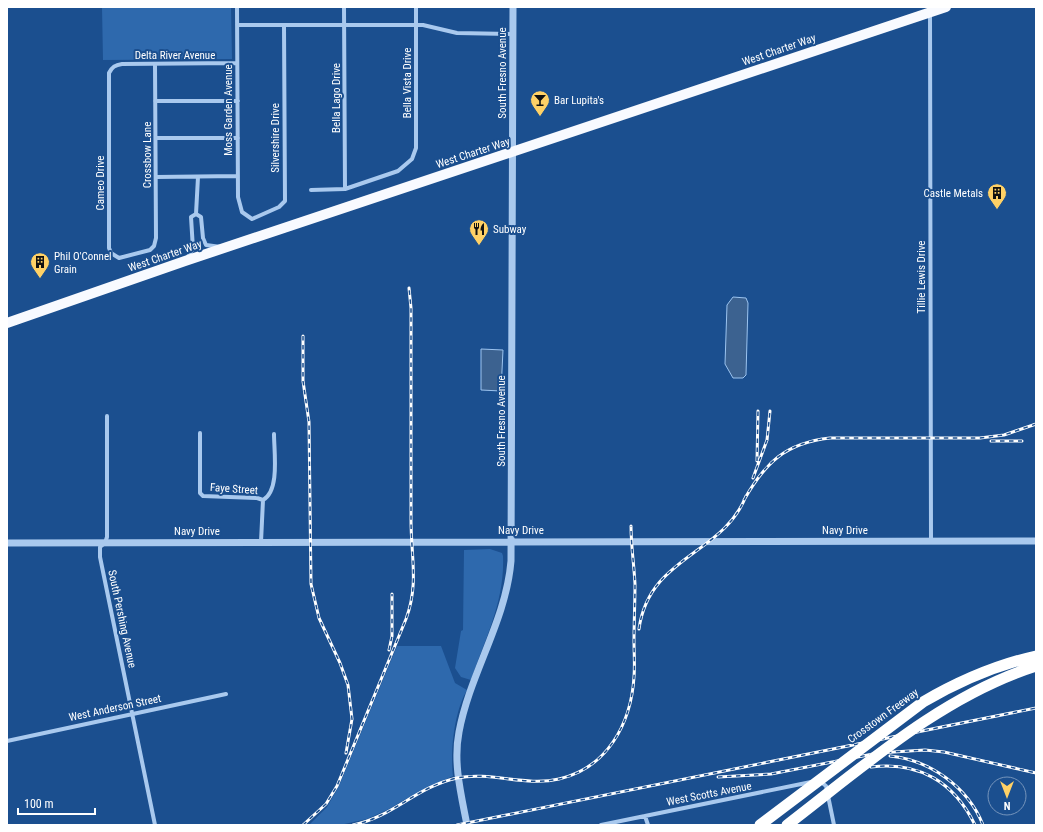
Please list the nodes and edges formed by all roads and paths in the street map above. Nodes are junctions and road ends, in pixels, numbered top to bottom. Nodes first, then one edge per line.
1 (237, 7) edge
2 (344, 7) edge
3 (416, 7) edge
4 (513, 7) edge
5 (946, 7) edge
6 (930, 12) junction
7 (237, 25) junction
8 (416, 25) junction
9 (284, 26) junction
10 (344, 26) junction
11 (512, 34) junction
12 (237, 63) junction
13 (155, 64) junction
14 (113, 66) joint
15 (238, 101) junction
16 (155, 102) junction
17 (156, 138) junction
18 (238, 138) junction
19 (513, 153) junction
20 (238, 176) junction
21 (156, 177) junction
22 (198, 177) junction
23 (345, 189) junction
24 (311, 190) dead end
25 (242, 212) joint
26 (196, 214) junction
27 (154, 246) joint
28 (224, 248) junction
29 (185, 261) junction
30 (7, 323) edge
31 (107, 416) dead end
32 (200, 433) dead end
33 (274, 434) dead end
34 (263, 500) junction
35 (931, 541) junction
36 (1036, 541) edge
37 (261, 542) junction
38 (512, 542) junction
39 (7, 543) edge
40 (105, 543) junction
41 (1036, 656) edge
42 (1036, 666) edge
43 (226, 694) dead end
44 (133, 713) junction
45 (7, 741) edge
46 (645, 816) junction
47 (155, 825) edge
48 (467, 825) edge
49 (601, 825) edge
50 (648, 825) edge
51 (760, 825) edge
52 (787, 825) edge
53 (834, 825) edge

1 - 7 street, Moss Garden Avenue
2 - 10 street, Bella Lago Drive
3 - 8 street, Bella Vista Drive
4 - 11 street, South Fresno Avenue
5 - 6 highway, West Charter Way
6 - 19 highway, West Charter Way
6 - 35 street, Tillie Lewis Drive
7 - 9 street
7 - 12 street, Moss Garden Avenue
8 - 10 street
8 - 11 street
8 - 23 street, Bella Vista Drive
9 - 10 street
9 - 25 street, Silvershire Drive
10 - 23 street, Bella Lago Drive
11 - 19 street, South Fresno Avenue
12 - 13 street, Delta River Avenue
12 - 15 street, Moss Garden Avenue
13 - 14 street, Delta River Avenue
13 - 16 street, Crossbow Lane
14 - 27 street, Cameo Drive
15 - 16 street
15 - 18 street, Moss Garden Avenue
16 - 17 street, Crossbow Lane
17 - 18 street
17 - 21 street, Crossbow Lane
18 - 20 street, Moss Garden Avenue
19 - 28 highway, West Charter Way
19 - 38 street, South Fresno Avenue
20 - 22 street
20 - 25 street, Moss Garden Avenue
21 - 22 street
21 - 27 street, Crossbow Lane
22 - 26 street
23 - 24 street
26 - 28 street
26 - 29 street
28 - 29 highway, West Charter Way
29 - 30 highway, West Charter Way
31 - 40 street, South Pershing Avenue
32 - 34 street, Faye Street
33 - 34 street
34 - 37 street
35 - 36 street, Navy Drive
35 - 38 street, Navy Drive
37 - 38 street, Navy Drive
37 - 40 street, Navy Drive
38 - 48 street, South Fresno Avenue
39 - 40 street, Navy Drive
40 - 44 street, South Pershing Avenue
41 - 51 highway, Crosstown Freeway, bridge
42 - 52 highway, bridge
43 - 44 street, West Anderson Street
44 - 45 street, West Anderson Street
44 - 47 street, South Pershing Avenue
46 - 49 street, West Scotts Avenue
46 - 50 street
46 - 53 street, West Scotts Avenue

